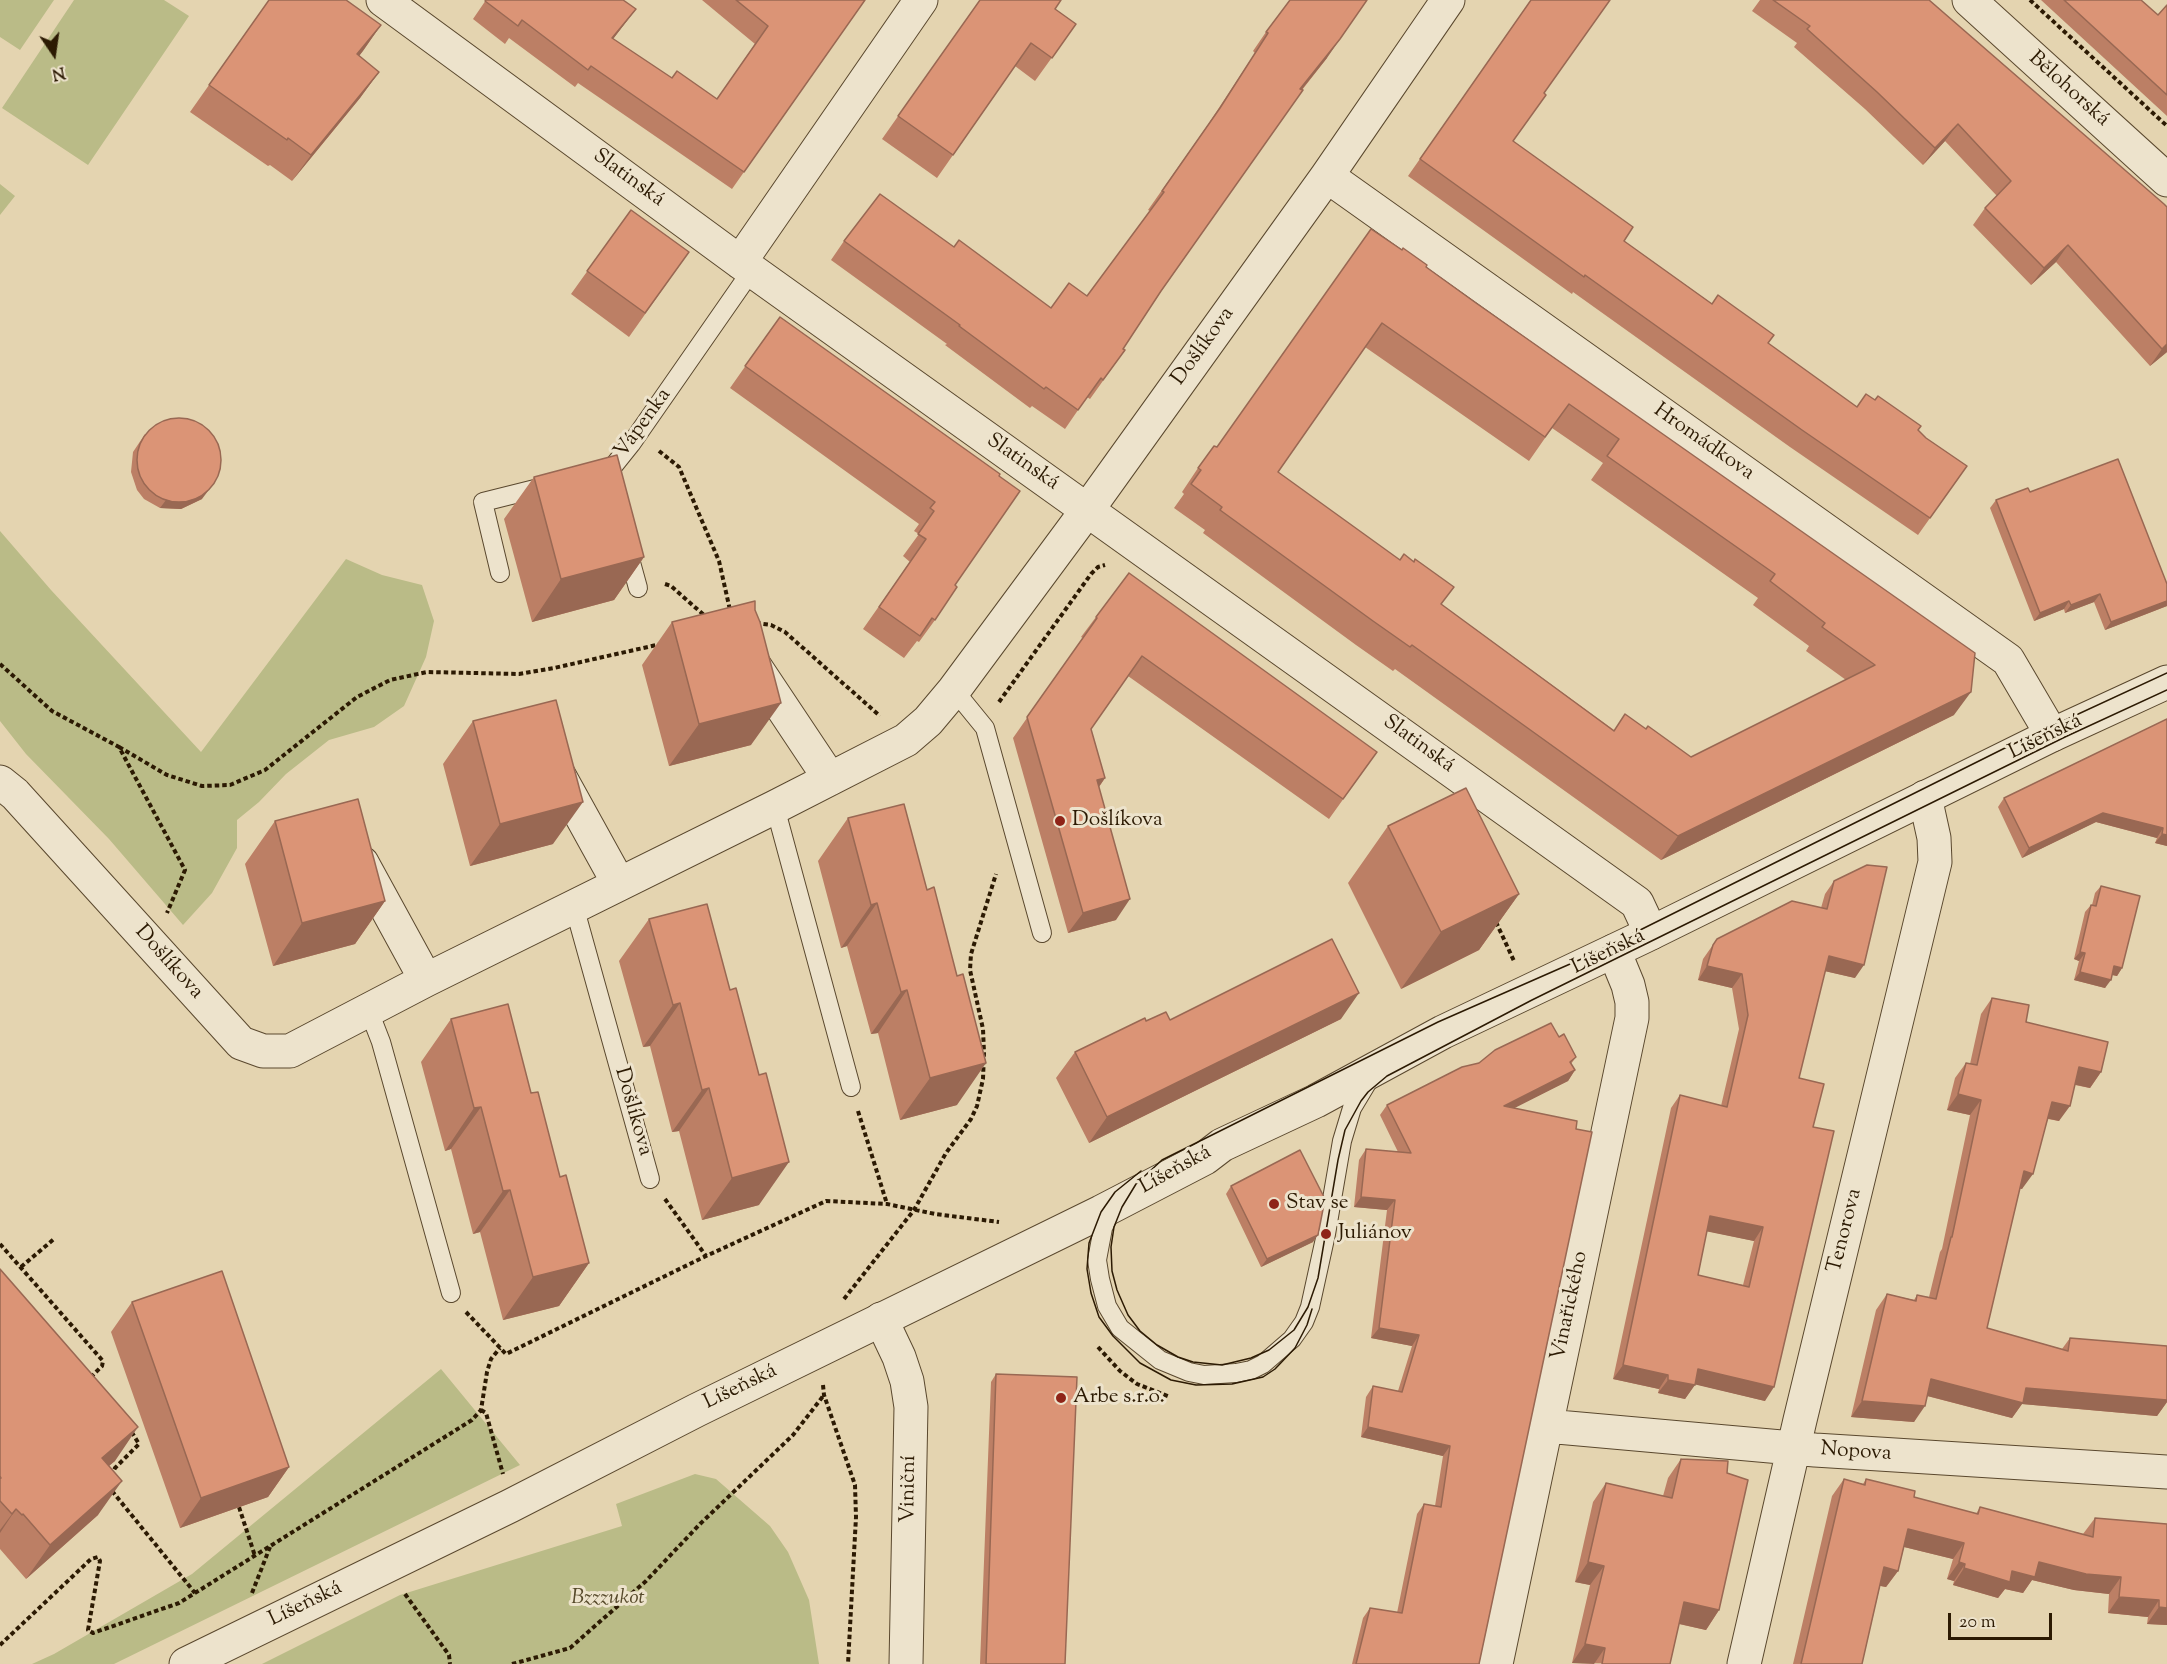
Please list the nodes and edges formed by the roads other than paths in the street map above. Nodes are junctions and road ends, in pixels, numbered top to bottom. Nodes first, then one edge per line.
1 (383, 0) edge
2 (921, 0) edge
3 (1448, 0) edge
4 (1969, 0) edge
5 (424, 11) edge
6 (1327, 176) junction
7 (2167, 180) edge
8 (746, 266) junction
9 (607, 471) junction
10 (584, 476) edge
11 (562, 482) edge
12 (612, 491) edge
13 (1088, 510) junction
14 (624, 534) edge
15 (500, 573) dead end
16 (637, 582) edge
17 (740, 639) edge
18 (2167, 682) edge
19 (954, 690) junction
20 (2052, 735) junction
21 (552, 761) edge
22 (830, 778) junction
23 (0, 782) edge
24 (1925, 797) junction
25 (775, 807) junction
26 (358, 854) edge
27 (620, 884) junction
28 (574, 906) junction
29 (1042, 933) dead end
30 (1651, 933) junction
31 (1614, 951) junction
32 (426, 980) junction
33 (369, 1011) junction
34 (1377, 1068) junction
35 (851, 1087) road end
36 (650, 1179) road end
37 (1114, 1205) junction
38 (451, 1293) road end
39 (881, 1319) junction
40 (1546, 1426) junction
41 (1794, 1448) junction
42 (2167, 1472) edge
43 (186, 1664) edge
44 (906, 1664) edge
45 (1496, 1664) edge
46 (1744, 1664) edge

1 - 5 street, Slatinská
2 - 8 street, Vápenka
3 - 6 street, Došlíkova
4 - 7 street, Bělohorská
5 - 8 street, Slatinská
6 - 13 street, Došlíkova
6 - 20 street, Hromádkova
8 - 9 lane, Vápenka
8 - 13 street, Slatinská
9 - 10 lane, Vápenka
9 - 12 lane
11 - 15 lane
13 - 19 street, Došlíkova
13 - 30 street, Slatinská
14 - 16 lane
17 - 22 street
18 - 20 street, Líšeňská
19 - 22 street, Došlíkova
19 - 29 lane
20 - 24 street, Líšeňská
21 - 27 street
22 - 25 street, Došlíkova
23 - 33 street, Došlíkova
24 - 30 street, Líšeňská
24 - 41 street, Tenorova
25 - 27 street, Došlíkova
25 - 35 lane
26 - 32 street
27 - 28 street, Došlíkova
28 - 32 street, Došlíkova
28 - 36 lane, Došlíkova
30 - 31 street, Líšeňská
31 - 34 street, Líšeňská
31 - 40 street, Vinařického
32 - 33 street, Došlíkova
33 - 38 lane
34 - 37 street, Líšeňská
34 - 37 lane
37 - 39 street, Líšeňská
39 - 43 street, Líšeňská
39 - 44 street, Viniční
40 - 41 street, Nopova
40 - 45 street, Vinařického
41 - 42 street, Nopova
41 - 46 street, Tenorova

